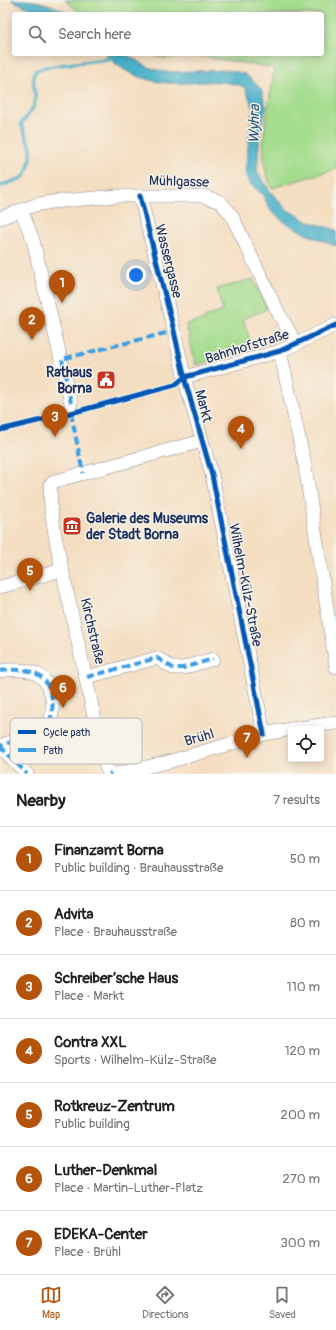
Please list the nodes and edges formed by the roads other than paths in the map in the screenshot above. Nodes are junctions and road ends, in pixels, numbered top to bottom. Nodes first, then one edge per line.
1 (140, 196) junction
2 (21, 210) junction
3 (0, 218) edge
4 (336, 326) edge
5 (174, 331) joint
6 (296, 344) junction
7 (280, 351) junction
8 (185, 377) junction
9 (71, 403) dead end
10 (202, 441) junction
11 (50, 493) joint
12 (62, 570) junction
13 (0, 587) edge
14 (213, 659) dead end
15 (336, 667) edge
16 (0, 671) edge
17 (87, 677) junction
18 (52, 718) edge
19 (94, 718) edge
20 (336, 723) edge
21 (314, 726) edge
22 (288, 730) edge
23 (264, 734) junction
24 (10, 742) edge
25 (0, 746) edge
26 (10, 756) edge
27 (17, 764) edge
28 (105, 764) edge
29 (27, 774) edge
30 (112, 774) edge

1 - 2 street, Mühlgasse
1 - 5 street, Wassergasse
1 - 6 street, Mühlgasse
2 - 3 street, Mühlgasse
2 - 9 street
4 - 6 street, Bahnhofstraße
5 - 8 street, Markt
6 - 7 street, Bahnhofstraße
7 - 8 street, Bahnhofstraße
7 - 15 street
8 - 10 street, Markt
10 - 11 street, Markt
10 - 23 street, Wilhelm-Külz-Straße
11 - 12 street, Kirchstraße
12 - 13 street
12 - 17 street, Kirchstraße
14 - 17 street
16 - 18 street
17 - 19 street, Kirchstraße
20 - 21 street, Brühl
22 - 23 street, Brühl
23 - 30 street, Brühl
24 - 25 street
25 - 26 street
27 - 29 street
28 - 30 street, Kirchstraße

